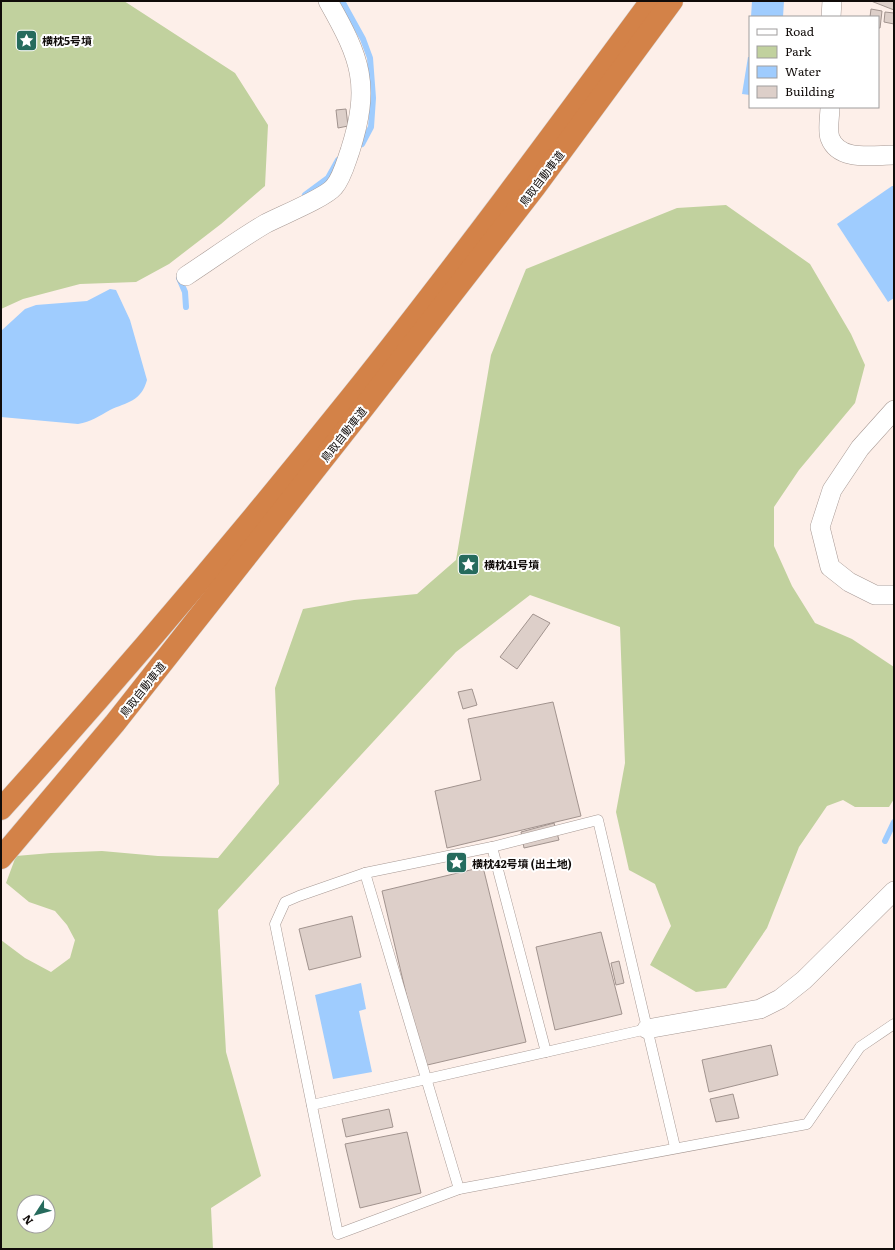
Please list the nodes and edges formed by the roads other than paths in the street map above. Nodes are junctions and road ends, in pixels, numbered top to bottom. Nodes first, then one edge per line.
1 (328, 1) edge
2 (651, 1) edge
3 (672, 1) edge
4 (832, 1) edge
5 (831, 16) edge
6 (830, 108) edge
7 (894, 155) edge
8 (528, 182) junction
9 (186, 276) dead end
10 (894, 410) edge
11 (894, 595) edge
12 (1, 809) edge
13 (492, 847) junction
14 (1, 858) edge
15 (365, 873) junction
16 (894, 891) edge
17 (894, 1024) edge
18 (648, 1029) junction
19 (546, 1052) junction
20 (426, 1079) junction
21 (312, 1105) junction
22 (675, 1147) junction
23 (458, 1189) junction

1 - 9 street
2 - 8 highway, 鳥取自動車道
3 - 8 highway, 鳥取自動車道
4 - 5 street
6 - 7 street
8 - 12 highway, 鳥取自動車道
8 - 14 highway, 鳥取自動車道
10 - 11 street
13 - 15 lane
13 - 18 lane
13 - 19 lane
15 - 20 lane
15 - 21 lane
16 - 18 street
17 - 22 lane
18 - 19 lane
18 - 22 lane
19 - 20 lane
20 - 21 lane
20 - 23 lane
21 - 23 lane
22 - 23 lane

